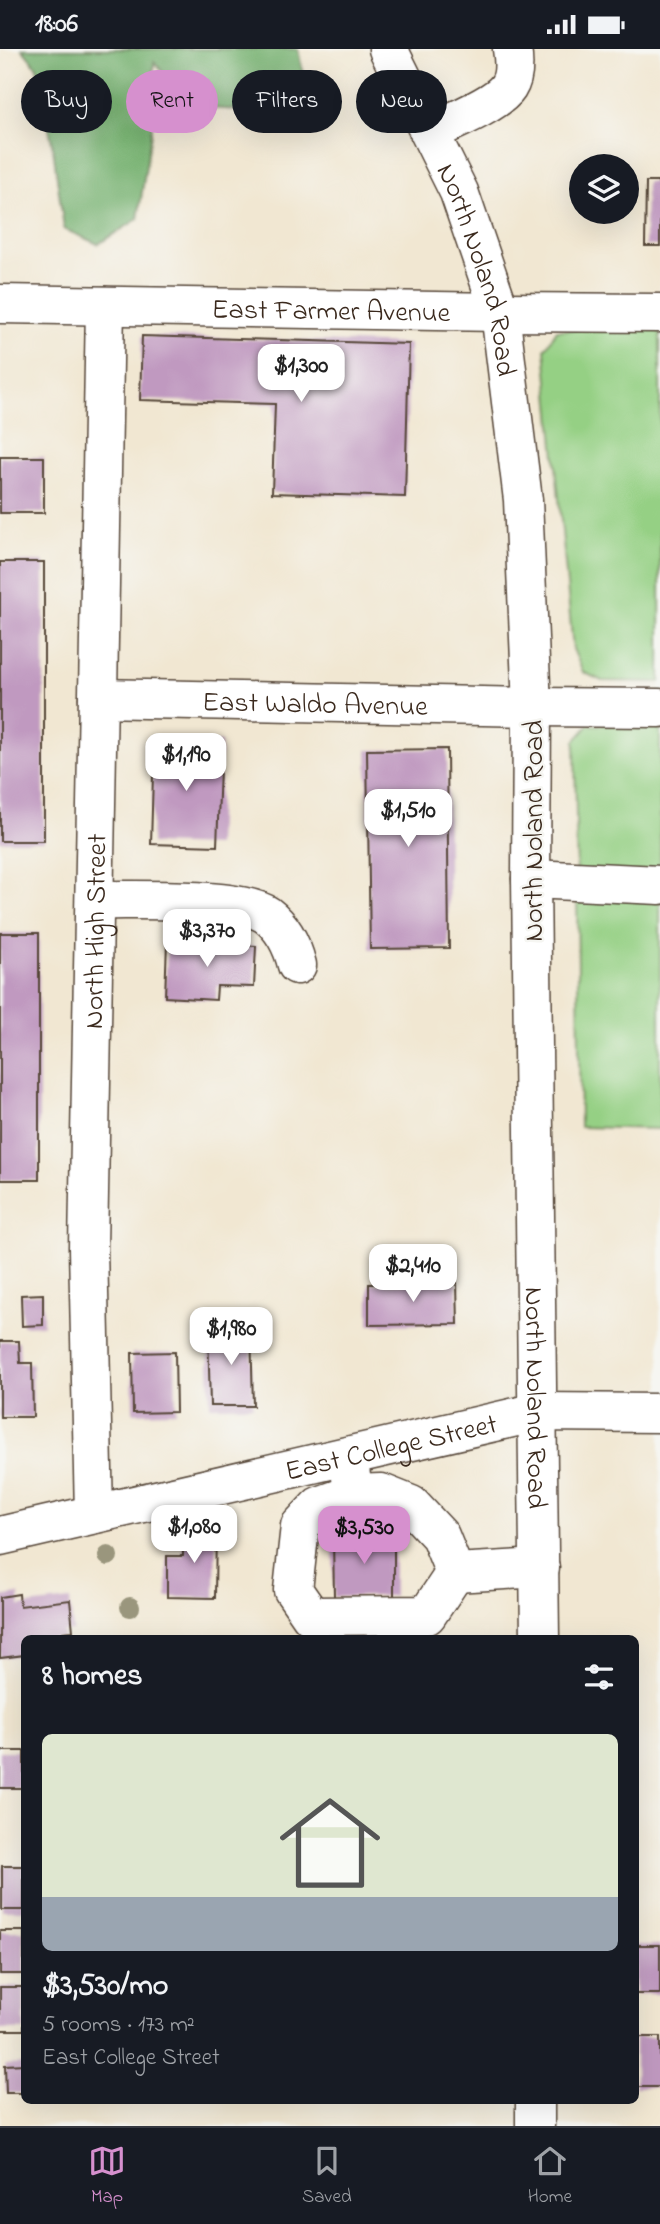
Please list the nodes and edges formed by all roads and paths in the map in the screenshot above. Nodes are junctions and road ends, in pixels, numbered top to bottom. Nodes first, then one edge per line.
1 (388, 49) edge
2 (512, 49) edge
3 (399, 70) edge
4 (447, 124) edge
5 (430, 133) edge
6 (0, 304) edge
7 (105, 306) junction
8 (500, 313) junction
9 (660, 313) edge
10 (98, 698) junction
11 (532, 707) junction
12 (660, 708) edge
13 (531, 879) junction
14 (660, 885) edge
15 (95, 900) junction
16 (298, 965) dead end
17 (538, 1412) junction
18 (660, 1413) edge
19 (348, 1455) junction
20 (336, 1500) junction
21 (94, 1514) junction
22 (0, 1536) edge
23 (540, 1568) junction
24 (455, 1573) junction
25 (540, 1635) edge
26 (535, 2104) edge
27 (535, 2126) edge

1 - 3 street, North Noland Road
2 - 4 street
5 - 8 street, North Noland Road
6 - 7 street, East Farmer Avenue
7 - 8 street, East Farmer Avenue
7 - 10 street, North High Street
8 - 9 street, East Farmer Avenue
8 - 11 street, North Noland Road
10 - 11 street, East Waldo Avenue
10 - 15 street, North High Street
11 - 12 street, East Waldo Avenue
11 - 13 street, North Noland Road
13 - 14 street
13 - 17 street, North Noland Road
15 - 16 street
15 - 21 street, North High Street
17 - 18 street, East College Street
17 - 19 street, East College Street
17 - 23 street, North Noland Road
19 - 20 street
19 - 21 street, East College Street
20 - 24 street
20 - 24 street
21 - 22 street, East College Street
23 - 24 street
23 - 25 street, North Noland Road
26 - 27 street

